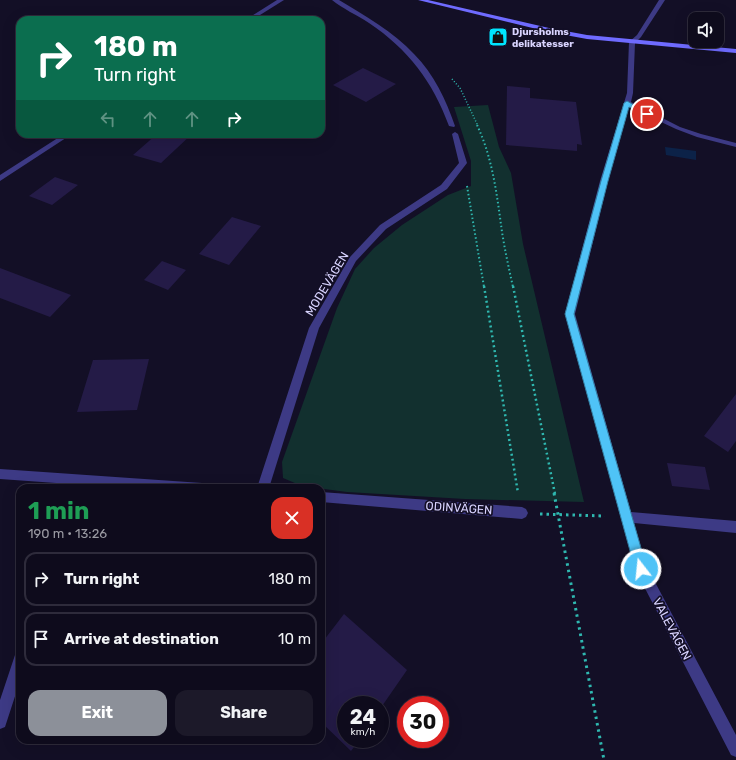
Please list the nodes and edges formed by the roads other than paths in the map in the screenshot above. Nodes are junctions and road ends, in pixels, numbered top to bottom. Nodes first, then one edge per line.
1 (280, 0) edge
2 (335, 0) edge
3 (421, 0) edge
4 (662, 0) edge
5 (254, 16) edge
6 (632, 42) junction
7 (736, 51) edge
8 (627, 103) junction
9 (63, 138) edge
10 (736, 145) edge
11 (0, 179) edge
12 (0, 474) edge
13 (77, 483) edge
14 (102, 484) edge
15 (264, 484) edge
16 (325, 497) edge
17 (522, 513) road end
18 (626, 517) junction
19 (736, 527) edge
20 (16, 672) edge
21 (0, 722) edge
22 (736, 750) edge

1 - 5 street
2 - 15 street, MODEVÄGEN
3 - 6 street
4 - 6 street
6 - 7 street
6 - 8 street, VALEVÄGEN
8 - 10 street
8 - 18 street, VALEVÄGEN
9 - 11 street
12 - 13 street
13 - 14 street
16 - 17 street, ODINVÄGEN
18 - 19 street
18 - 22 street, VALEVÄGEN
20 - 21 street

